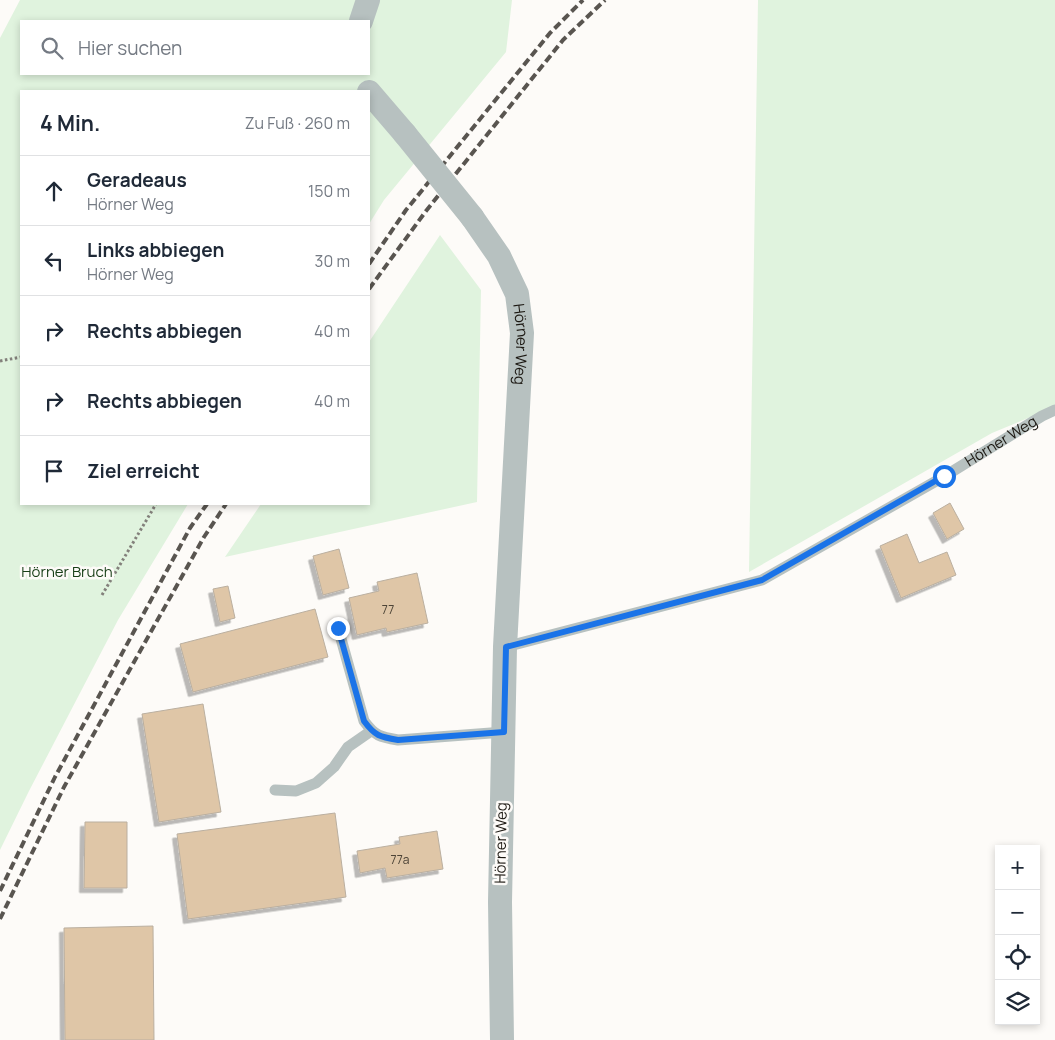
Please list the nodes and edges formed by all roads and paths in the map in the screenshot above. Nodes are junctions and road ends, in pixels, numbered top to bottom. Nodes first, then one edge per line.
1 (368, 0) edge
2 (361, 20) edge
3 (364, 75) edge
4 (369, 90) edge
5 (370, 92) edge
6 (20, 357) edge
7 (0, 361) edge
8 (1055, 410) edge
9 (155, 505) edge
10 (102, 595) dead end
11 (338, 628) dead end
12 (506, 647) junction
13 (371, 731) junction
14 (504, 732) junction
15 (275, 790) dead end
16 (502, 1040) edge

1 - 2 street
3 - 4 street, Hörner Weg
5 - 12 street, Hörner Weg, bridge
6 - 7 path
8 - 12 lane, Hörner Weg
9 - 10 path
11 - 13 lane
12 - 14 street, Hörner Weg
13 - 14 lane
13 - 15 lane
14 - 16 street, Hörner Weg

